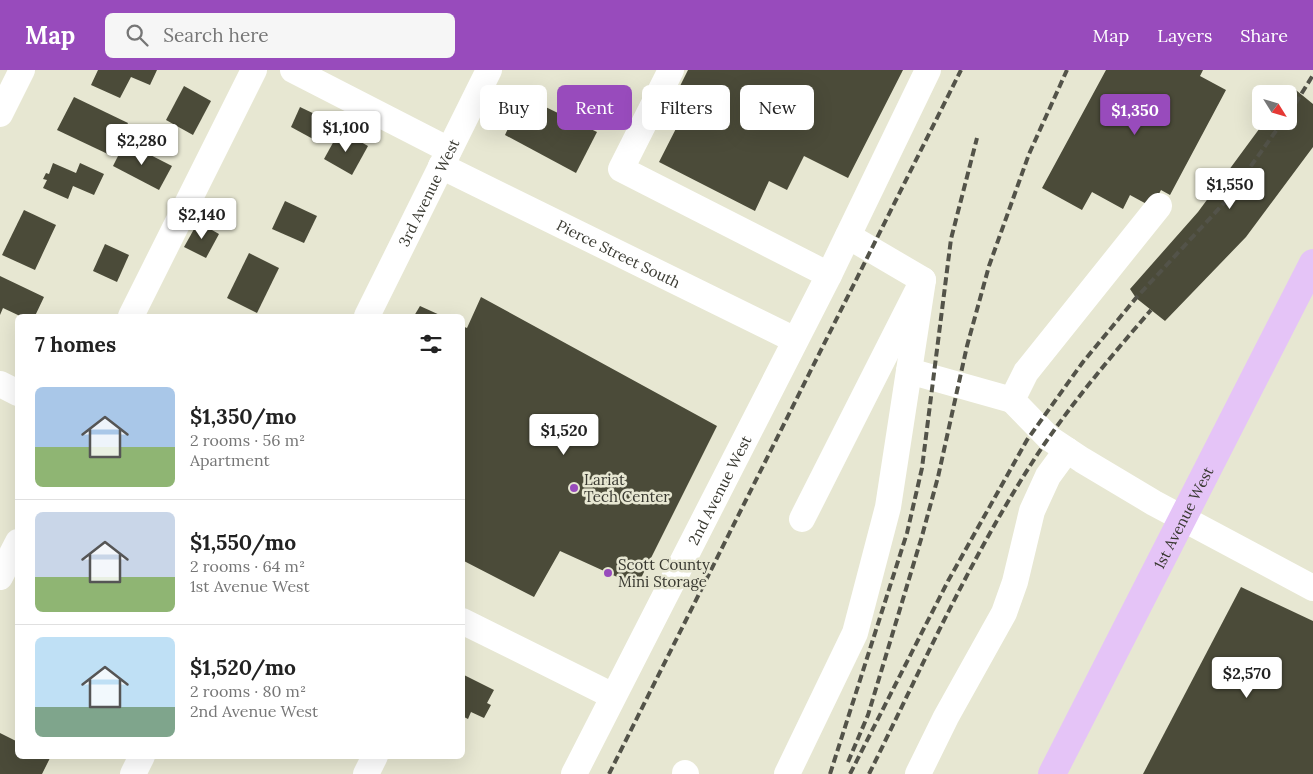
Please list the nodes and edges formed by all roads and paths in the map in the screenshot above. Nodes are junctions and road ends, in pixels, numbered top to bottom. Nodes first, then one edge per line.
1 (22, 70) edge
2 (254, 70) edge
3 (293, 70) edge
4 (489, 70) edge
5 (671, 70) edge
6 (928, 70) edge
7 (0, 114) edge
8 (445, 158) junction
9 (1159, 206) dead end
10 (848, 236) junction
11 (1313, 263) edge
12 (829, 275) junction
13 (923, 280) junction
14 (132, 314) edge
15 (368, 314) edge
16 (795, 340) junction
17 (909, 371) junction
18 (0, 384) edge
19 (15, 392) edge
20 (1012, 400) junction
21 (1067, 450) junction
22 (1182, 518) junction
23 (802, 519) dead end
24 (15, 548) edge
25 (0, 577) edge
26 (1313, 588) edge
27 (465, 622) edge
28 (613, 696) junction
29 (140, 759) edge
30 (374, 759) edge
31 (132, 774) edge
32 (366, 774) edge
33 (574, 774) edge
34 (787, 774) edge
35 (918, 774) edge
36 (1052, 774) edge

1 - 7 street
2 - 14 street
3 - 8 street, Pierce Street South
4 - 8 street, 3rd Avenue West
5 - 12 street
6 - 10 street, 2nd Avenue West
8 - 15 street, 3rd Avenue West
8 - 16 street, Pierce Street South
9 - 20 street
10 - 12 street, 2nd Avenue West
10 - 13 street
11 - 22 main road, 1st Avenue West
12 - 16 street, 2nd Avenue West
13 - 17 street
13 - 23 street
16 - 28 street, 2nd Avenue West
17 - 20 street
17 - 34 street
18 - 19 street
20 - 21 street
21 - 22 street
21 - 35 street
22 - 26 street
22 - 36 main road, 1st Avenue West
24 - 25 street
27 - 28 street
28 - 33 street, 2nd Avenue West
29 - 31 street
30 - 32 street

